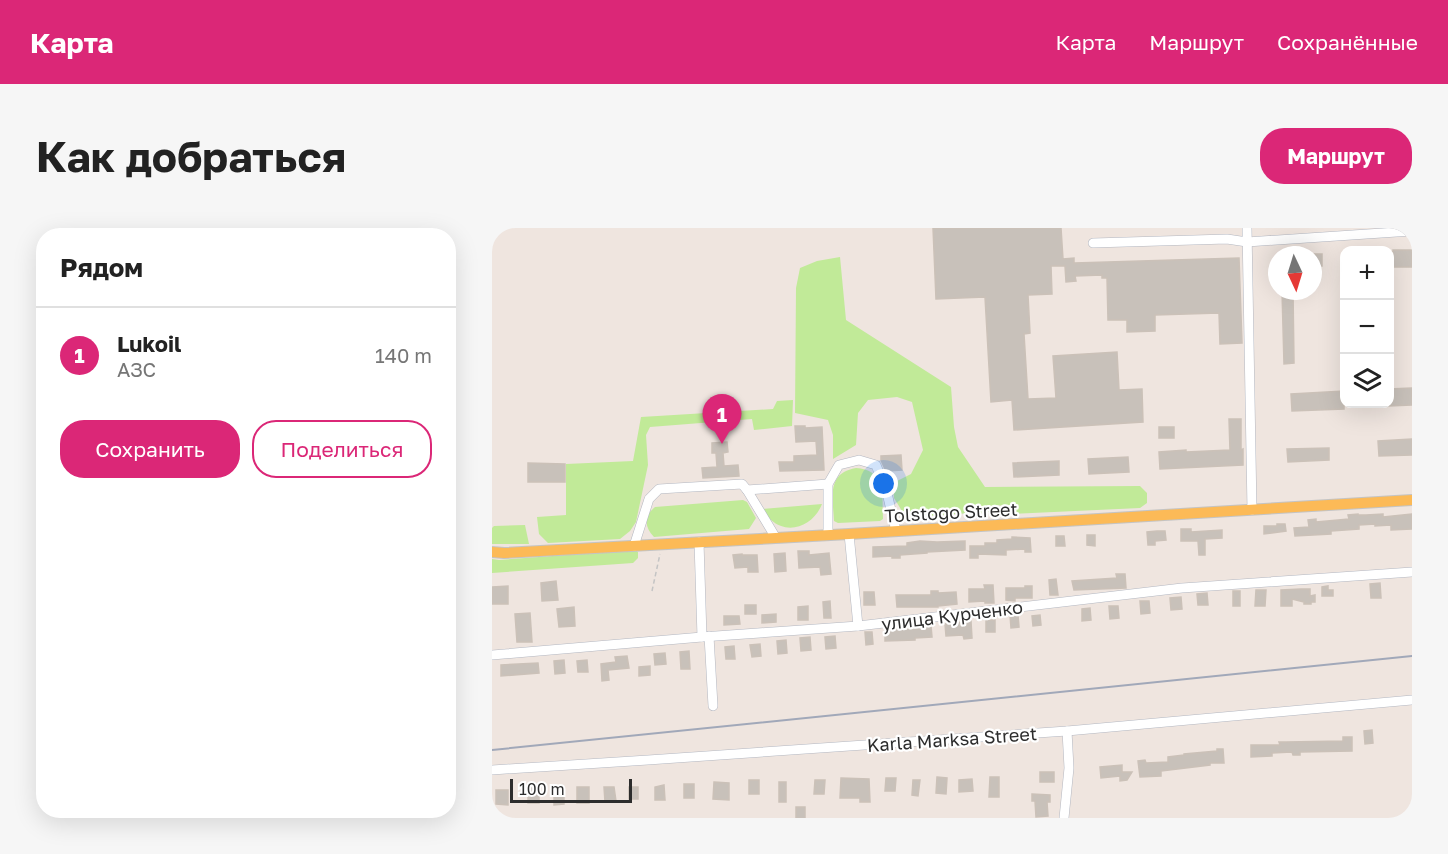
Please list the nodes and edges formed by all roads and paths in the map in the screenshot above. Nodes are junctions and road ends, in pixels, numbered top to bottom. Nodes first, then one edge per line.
1 (1247, 228) edge
2 (1412, 231) edge
3 (1247, 242) junction
4 (1093, 243) dead end
5 (828, 484) junction
6 (747, 490) junction
7 (1412, 500) edge
8 (1252, 510) junction
9 (896, 531) junction
10 (849, 534) junction
11 (828, 535) junction
12 (776, 538) junction
13 (699, 542) junction
14 (662, 544) junction
15 (634, 546) junction
16 (492, 552) edge
17 (1412, 572) edge
18 (652, 591) dead end
19 (858, 626) junction
20 (705, 637) junction
21 (492, 655) edge
22 (1412, 700) edge
23 (712, 706) dead end
24 (1067, 731) junction
25 (492, 770) edge
26 (1064, 818) edge

1 - 3 street
2 - 3 street
3 - 4 street
3 - 8 street
5 - 6 street
5 - 9 street
5 - 11 street
6 - 12 street
6 - 15 street
7 - 8 main road, Tolstogo Street
8 - 9 main road, Tolstogo Street
9 - 10 main road, Tolstogo Street
10 - 11 main road, Tolstogo Street
10 - 19 street
11 - 12 main road, Tolstogo Street
12 - 13 main road, Tolstogo Street
13 - 14 main road, Tolstogo Street
13 - 20 street
14 - 15 main road, Tolstogo Street
14 - 18 path
15 - 16 main road, Tolstogo Street
17 - 19 street, улица Курченко
19 - 20 street, улица Курченко
20 - 21 street, улица Курченко
20 - 23 street
22 - 24 street, Karla Marksa Street
24 - 25 street, Karla Marksa Street
24 - 26 street

